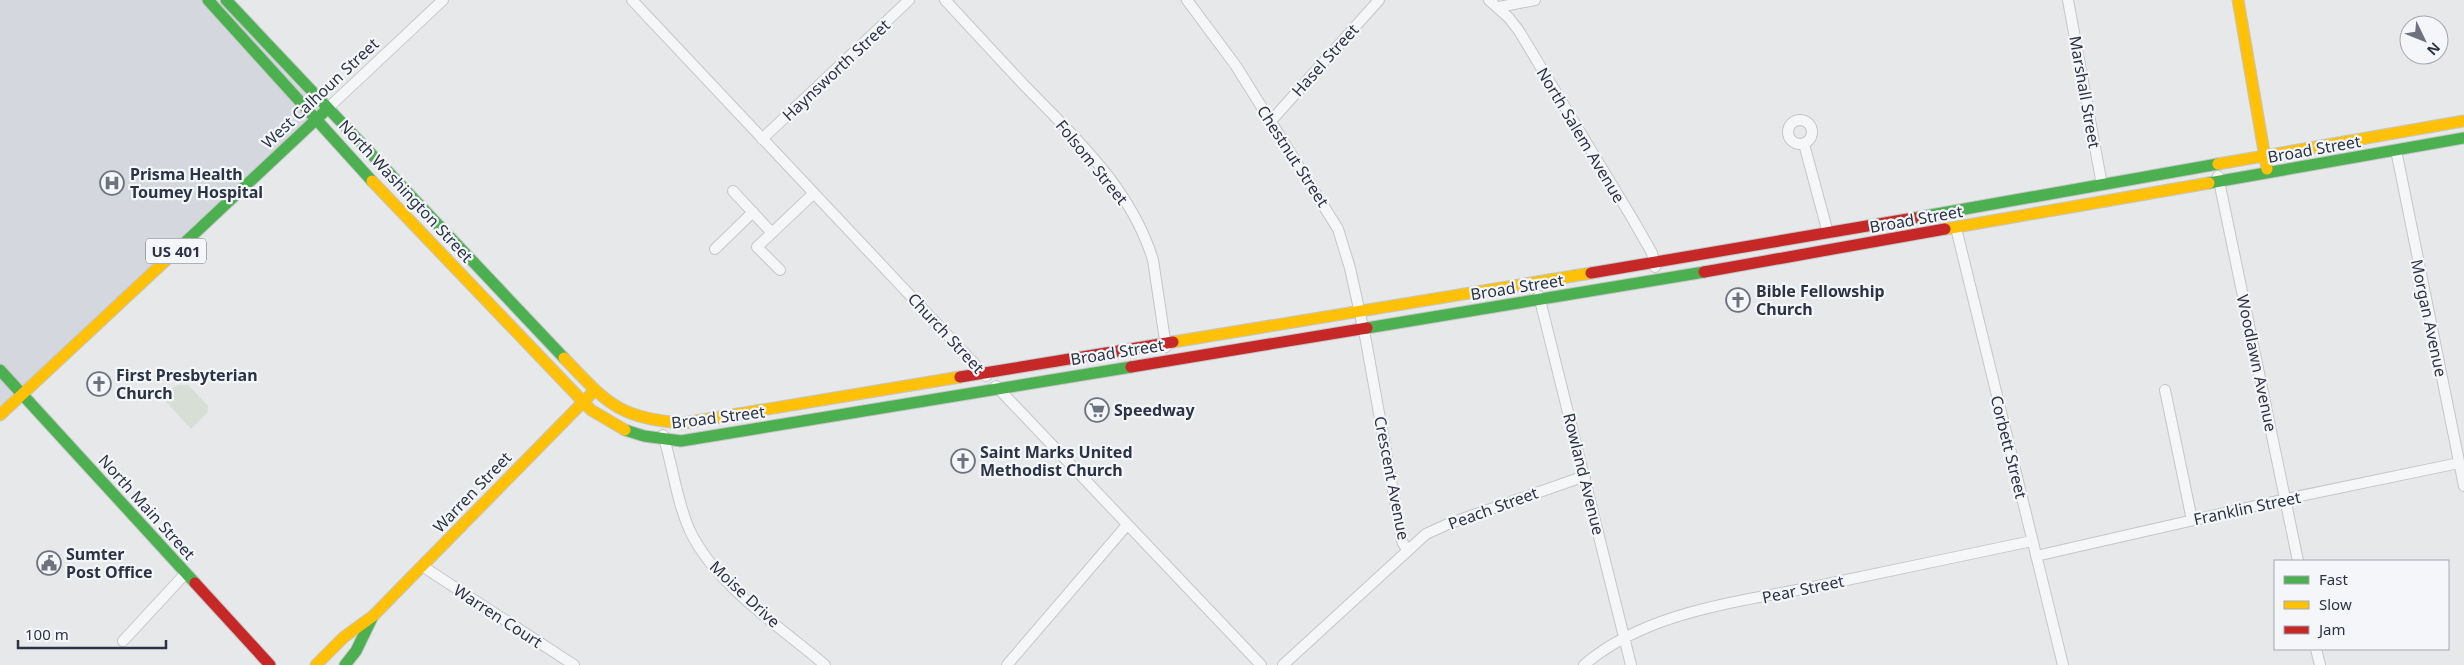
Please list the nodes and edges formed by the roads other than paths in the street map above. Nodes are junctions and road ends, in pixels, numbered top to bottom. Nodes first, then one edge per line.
1 (208, 0) edge
2 (226, 0) edge
3 (443, 0) edge
4 (632, 0) edge
5 (909, 0) edge
6 (945, 0) edge
7 (1187, 0) edge
8 (1379, 0) edge
9 (1488, 0) edge
10 (1536, 0) edge
11 (2068, 0) edge
12 (2238, 0) edge
13 (1499, 7) junction
14 (328, 108) junction
15 (316, 119) junction
16 (1271, 121) junction
17 (2464, 121) edge
18 (2464, 138) edge
19 (762, 139) junction
20 (1804, 144) dead end
21 (2396, 150) junction
22 (2265, 156) junction
23 (2216, 165) junction
24 (2268, 174) junction
25 (2220, 182) junction
26 (2102, 185) junction
27 (733, 191) dead end
28 (814, 193) junction
29 (753, 212) junction
30 (1956, 228) junction
31 (772, 233) junction
32 (1828, 233) junction
33 (715, 249) dead end
34 (1654, 263) junction
35 (780, 270) dead end
36 (1658, 279) junction
37 (1536, 282) junction
38 (1540, 299) junction
39 (1359, 312) junction
40 (1363, 329) junction
41 (1165, 344) junction
42 (1168, 360) junction
43 (0, 370) edge
44 (984, 373) junction
45 (998, 388) junction
46 (594, 390) junction
47 (2166, 390) dead end
48 (23, 394) junction
49 (582, 402) junction
50 (0, 415) edge
51 (659, 422) junction
52 (664, 440) junction
53 (2459, 463) junction
54 (1585, 476) junction
55 (2464, 486) edge
56 (2286, 499) junction
57 (2192, 520) junction
58 (1127, 525) junction
59 (2032, 541) junction
60 (1406, 550) junction
61 (2036, 556) junction
62 (2298, 560) edge
63 (422, 566) junction
64 (185, 574) junction
65 (373, 616) junction
66 (1625, 636) junction
67 (123, 641) dead end
68 (2316, 650) edge
69 (270, 665) edge
70 (316, 665) edge
71 (345, 665) edge
72 (574, 665) edge
73 (825, 665) edge
74 (1007, 665) edge
75 (1261, 665) edge
76 (1283, 665) edge
77 (1584, 665) edge
78 (1631, 665) edge
79 (2064, 665) edge
80 (2320, 665) edge

1 - 15 main road, North Washington Street
2 - 14 main road, North Washington Street
3 - 14 street, West Calhoun Street
4 - 19 street, Church Street
5 - 19 street, Haynsworth Street
6 - 41 street, Folsom Street
7 - 16 street, Chestnut Street
8 - 16 street, Hasel Street
9 - 13 street, North Salem Avenue
10 - 13 street
11 - 26 street, Marshall Street
12 - 22 main road
13 - 34 street, North Salem Avenue
14 - 15 main road, West Calhoun Street / US 401
14 - 46 main road, North Washington Street
15 - 48 main road, West Calhoun Street / US 401
15 - 49 main road, North Washington Street
16 - 39 street, Chestnut Street
17 - 22 main road, Broad Street
18 - 21 main road, Broad Street
19 - 28 street, Church Street
20 - 32 street
21 - 24 main road, Broad Street
21 - 53 street, Morgan Avenue
22 - 23 main road, Broad Street
22 - 24 main road
23 - 25 street, Woodlawn Avenue
23 - 26 main road, Broad Street
24 - 25 main road, Broad Street
25 - 30 main road, Broad Street
25 - 56 street, Woodlawn Avenue
26 - 32 main road, Broad Street
27 - 29 street
28 - 31 street
28 - 44 street, Church Street
29 - 31 street
29 - 33 street
30 - 36 main road, Broad Street
30 - 59 street, Corbett Street
31 - 35 street
32 - 34 main road, Broad Street
34 - 36 street, North Salem Avenue
34 - 37 main road, Broad Street
36 - 38 main road, Broad Street
37 - 38 street, Rowland Avenue
37 - 39 main road, Broad Street
38 - 40 main road, Broad Street
38 - 54 street, Rowland Avenue
39 - 40 street, Chestnut Street
39 - 41 main road, Broad Street
40 - 42 main road, Broad Street
40 - 60 street, Crescent Avenue
41 - 42 street, Folsom Street
41 - 44 main road, Broad Street
42 - 45 main road, Broad Street
43 - 48 main road, North Main Street
44 - 45 street, Church Street
44 - 51 main road, Broad Street
45 - 52 main road, Broad Street
45 - 58 street, Church Street
46 - 49 main road, Warren Street
46 - 51 main road, Broad Street
47 - 57 street
48 - 50 main road, US 401
48 - 64 main road, North Main Street
49 - 52 main road, Broad Street
49 - 63 main road, Warren Street
51 - 52 street, Moise Drive
52 - 73 street, Moise Drive
53 - 55 street, Morgan Avenue
53 - 56 street, Franklin Street
54 - 60 street, Peach Street
54 - 66 street, Rowland Avenue
56 - 57 street, Franklin Street
56 - 62 street, Woodlawn Avenue
57 - 61 street, Franklin Street
58 - 74 street
58 - 75 street, Church Street
59 - 61 street, Corbett Street
59 - 66 street, Pear Street
60 - 76 street, Crescent Avenue
61 - 79 street, Corbett Street
63 - 65 main road, Warren Street
63 - 72 street, Warren Court
64 - 67 street
64 - 69 main road, North Main Street
65 - 70 main road, Warren Street
65 - 71 main road, Warren Street
66 - 77 street, Pear Street
66 - 78 street, Rowland Avenue
68 - 80 street

